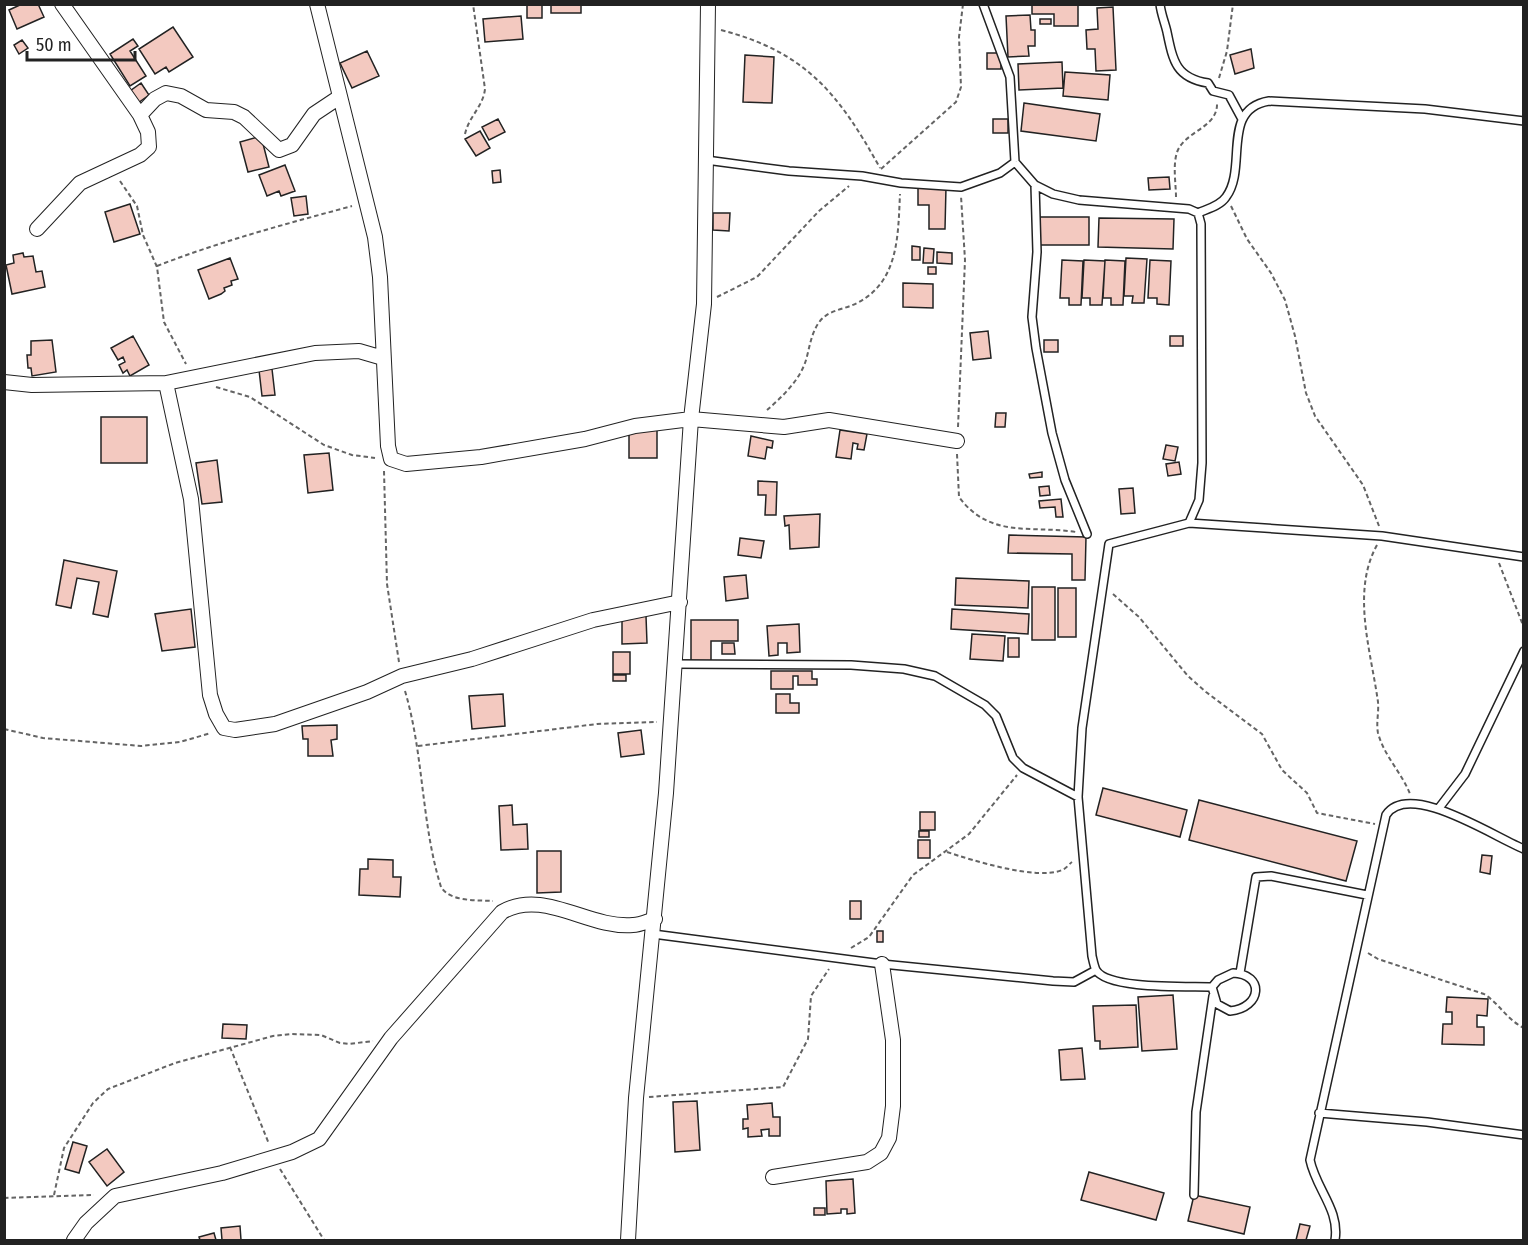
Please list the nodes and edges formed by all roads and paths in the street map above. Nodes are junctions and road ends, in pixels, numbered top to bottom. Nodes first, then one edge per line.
1 (62, 4) edge
2 (317, 4) edge
3 (473, 4) edge
4 (708, 4) edge
5 (963, 4) edge
6 (983, 4) edge
7 (1160, 4) edge
8 (1233, 4) edge
9 (707, 26) junction
10 (1213, 91) junction
11 (338, 98) junction
12 (140, 115) junction
13 (1242, 119) junction
14 (1524, 121) edge
15 (465, 134) dead end
16 (706, 160) junction
17 (1015, 162) junction
18 (107, 168) junction
19 (881, 169) junction
20 (862, 176) junction
21 (890, 181) junction
22 (901, 183) junction
23 (1035, 184) junction
24 (961, 187) junction
25 (1227, 196) junction
26 (366, 202) junction
27 (1175, 206) junction
28 (1197, 213) junction
29 (37, 229) dead end
30 (156, 267) junction
31 (704, 303) junction
32 (383, 358) junction
33 (196, 377) junction
34 (4, 382) edge
35 (166, 383) junction
36 (692, 419) junction
37 (751, 424) junction
38 (957, 441) junction
39 (387, 459) junction
40 (1188, 523) junction
41 (1087, 534) joint
42 (1382, 536) junction
43 (1496, 553) junction
44 (1524, 557) edge
45 (1102, 584) junction
46 (680, 602) junction
47 (1524, 628) edge
48 (1524, 651) edge
49 (674, 664) junction
50 (402, 676) junction
51 (672, 723) junction
52 (4, 729) edge
53 (224, 729) junction
54 (418, 746) junction
55 (1023, 768) junction
56 (1078, 797) junction
57 (1413, 802) junction
58 (1439, 808) junction
59 (1382, 825) junction
60 (1524, 849) edge
61 (947, 852) junction
62 (1082, 853) junction
63 (1367, 895) junction
64 (503, 902) dead end
65 (655, 919) junction
66 (653, 934) junction
67 (1356, 944) junction
68 (840, 957) junction
69 (882, 964) junction
70 (1096, 970) junction
71 (1240, 973) junction
72 (1212, 987) junction
73 (1213, 996) junction
74 (1524, 1028) edge
75 (391, 1038) junction
76 (230, 1047) junction
77 (636, 1098) junction
78 (1319, 1113) junction
79 (1524, 1136) edge
80 (273, 1158) junction
81 (773, 1177) dead end
82 (54, 1195) junction
83 (1194, 1195) dead end
84 (115, 1196) junction
85 (4, 1198) edge
86 (74, 1240) edge
87 (324, 1240) edge
88 (628, 1240) edge
89 (1335, 1240) edge

1 - 12 street
2 - 11 street
3 - 15 path
4 - 9 street
5 - 19 path
6 - 17 lane
7 - 10 lane
8 - 10 path
9 - 16 street
9 - 19 path
10 - 13 lane
10 - 27 path
11 - 12 street
11 - 26 street
12 - 18 street
13 - 14 lane
13 - 25 lane
16 - 20 lane
16 - 31 street
17 - 23 lane
17 - 24 lane
18 - 29 street
18 - 30 path
19 - 21 path
20 - 21 lane
20 - 31 path
21 - 22 lane
22 - 24 lane
22 - 37 path
23 - 27 lane
23 - 41 lane
24 - 38 path
25 - 28 lane
25 - 42 path
26 - 30 path
26 - 32 street
27 - 28 lane
28 - 40 lane
30 - 33 path
31 - 36 street
32 - 33 street
32 - 39 street
33 - 35 street
33 - 39 path
34 - 35 street
35 - 53 street
36 - 37 street
36 - 39 street
36 - 46 street
37 - 38 street
38 - 41 path
39 - 50 path
40 - 42 lane
40 - 45 lane
42 - 43 lane
42 - 57 path
43 - 44 lane
43 - 47 path
45 - 56 lane
45 - 59 path
46 - 49 street
46 - 50 street
48 - 58 lane
49 - 51 street
49 - 55 lane
50 - 53 street
50 - 54 path
51 - 54 path
51 - 65 street
52 - 53 path
54 - 64 path
55 - 56 lane
55 - 61 path
56 - 62 lane
57 - 58 lane
57 - 59 lane
58 - 60 lane
59 - 63 lane
61 - 62 path
61 - 68 path
62 - 70 lane
63 - 67 lane
63 - 71 lane
65 - 66 street
65 - 75 street
66 - 68 lane
66 - 77 street
67 - 74 path
67 - 78 lane
68 - 69 lane
68 - 77 path
69 - 70 lane
69 - 81 street
70 - 72 lane
71 - 72 lane
71 - 73 lane
72 - 73 lane
73 - 83 lane
75 - 76 path
75 - 80 street
76 - 80 path
76 - 82 path
77 - 88 street
78 - 79 lane
78 - 89 lane
80 - 84 street
80 - 87 path
82 - 84 path
82 - 85 path
84 - 86 street

